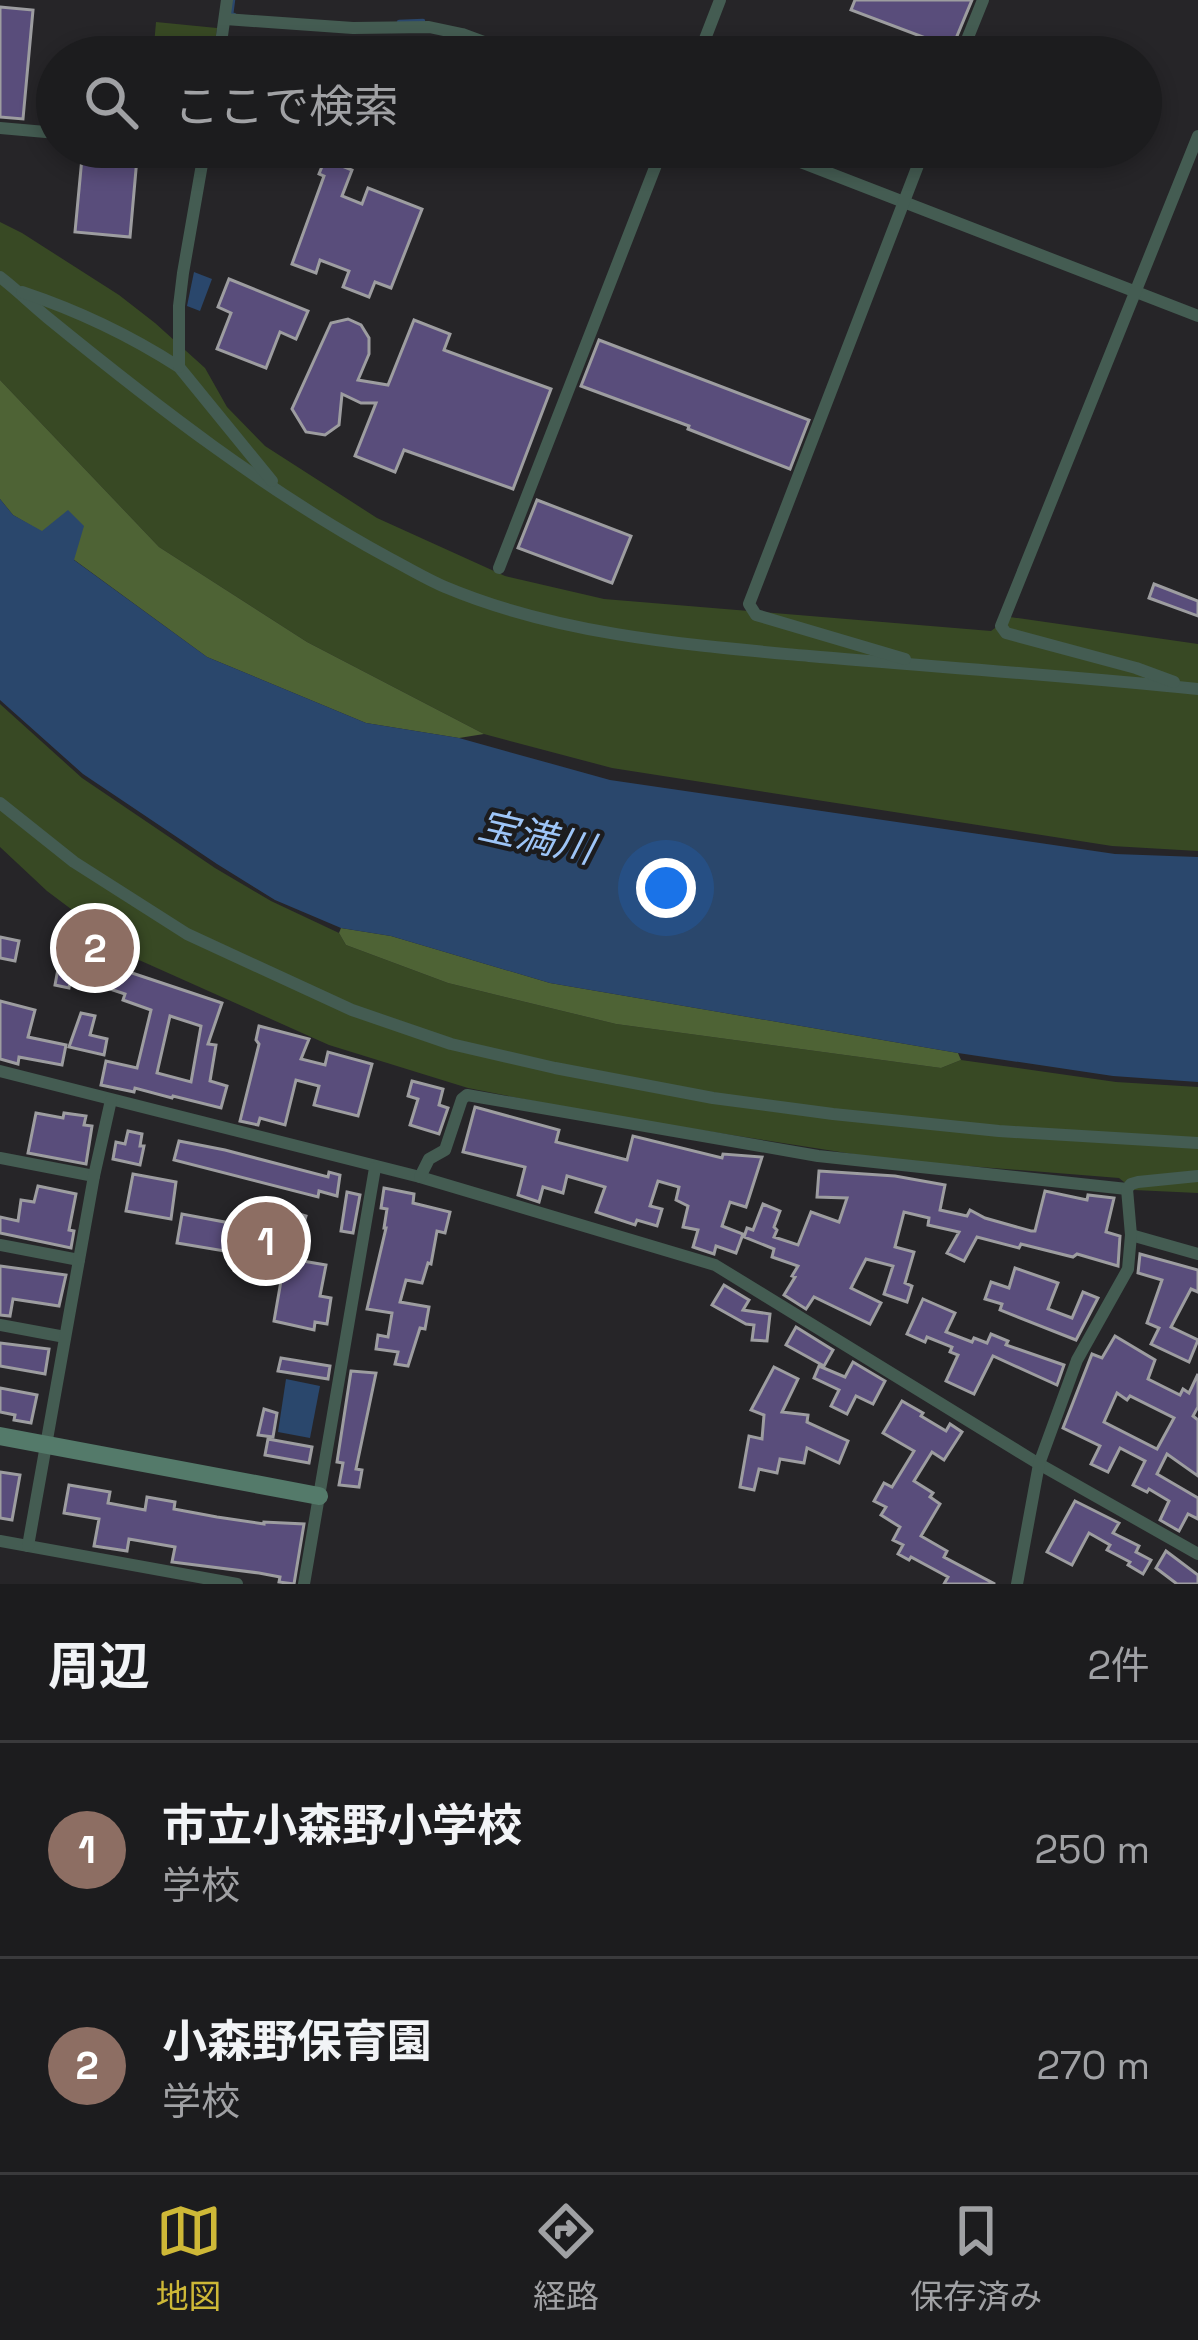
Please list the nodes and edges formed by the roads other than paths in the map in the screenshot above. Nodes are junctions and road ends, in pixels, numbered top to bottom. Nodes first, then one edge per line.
1 (227, 0) edge
2 (720, 0) edge
3 (983, 0) edge
4 (225, 19) junction
5 (222, 36) edge
6 (467, 36) edge
7 (706, 36) edge
8 (969, 36) edge
9 (0, 128) edge
10 (36, 131) edge
11 (1198, 136) edge
12 (201, 168) edge
13 (655, 168) edge
14 (816, 168) edge
15 (917, 168) edge
16 (903, 202) junction
17 (0, 277) edge
18 (18, 291) junction
19 (1135, 292) junction
20 (1198, 316) edge
21 (179, 367) junction
22 (283, 496) junction
23 (499, 568) dead end
24 (929, 666) junction
25 (1192, 688) edge
26 (0, 802) edge
27 (0, 1072) edge
28 (111, 1100) junction
29 (1198, 1144) edge
30 (0, 1158) edge
31 (376, 1168) junction
32 (94, 1176) junction
33 (1198, 1176) edge
34 (420, 1177) junction
35 (1127, 1189) junction
36 (1131, 1234) junction
37 (0, 1246) edge
38 (1198, 1254) edge
39 (79, 1260) junction
40 (0, 1325) edge
41 (65, 1336) junction
42 (0, 1436) edge
43 (45, 1444) junction
44 (1039, 1464) junction
45 (319, 1496) junction
46 (0, 1541) edge
47 (28, 1546) junction
48 (1198, 1554) edge
49 (237, 1584) edge
50 (304, 1584) edge
51 (1017, 1584) edge

1 - 4 street
2 - 7 street
3 - 8 street
4 - 5 street
4 - 6 street
9 - 10 street
11 - 19 street
12 - 21 street
13 - 23 street
14 - 16 street
15 - 16 street
16 - 19 street
16 - 24 street
17 - 18 street
18 - 21 street
18 - 22 street
19 - 20 street
19 - 25 street
21 - 22 street
22 - 24 street
24 - 25 street
26 - 29 street
27 - 28 street
28 - 31 street
28 - 32 street
30 - 32 street
31 - 34 street
31 - 45 street
32 - 39 street
33 - 35 street
34 - 35 street
34 - 44 street
35 - 36 street
36 - 38 street
36 - 44 street
37 - 39 street
39 - 41 street
40 - 41 street
41 - 43 street
42 - 43 street
43 - 45 street
43 - 47 street
44 - 48 street
44 - 51 street
45 - 50 street
46 - 47 street
47 - 49 street

